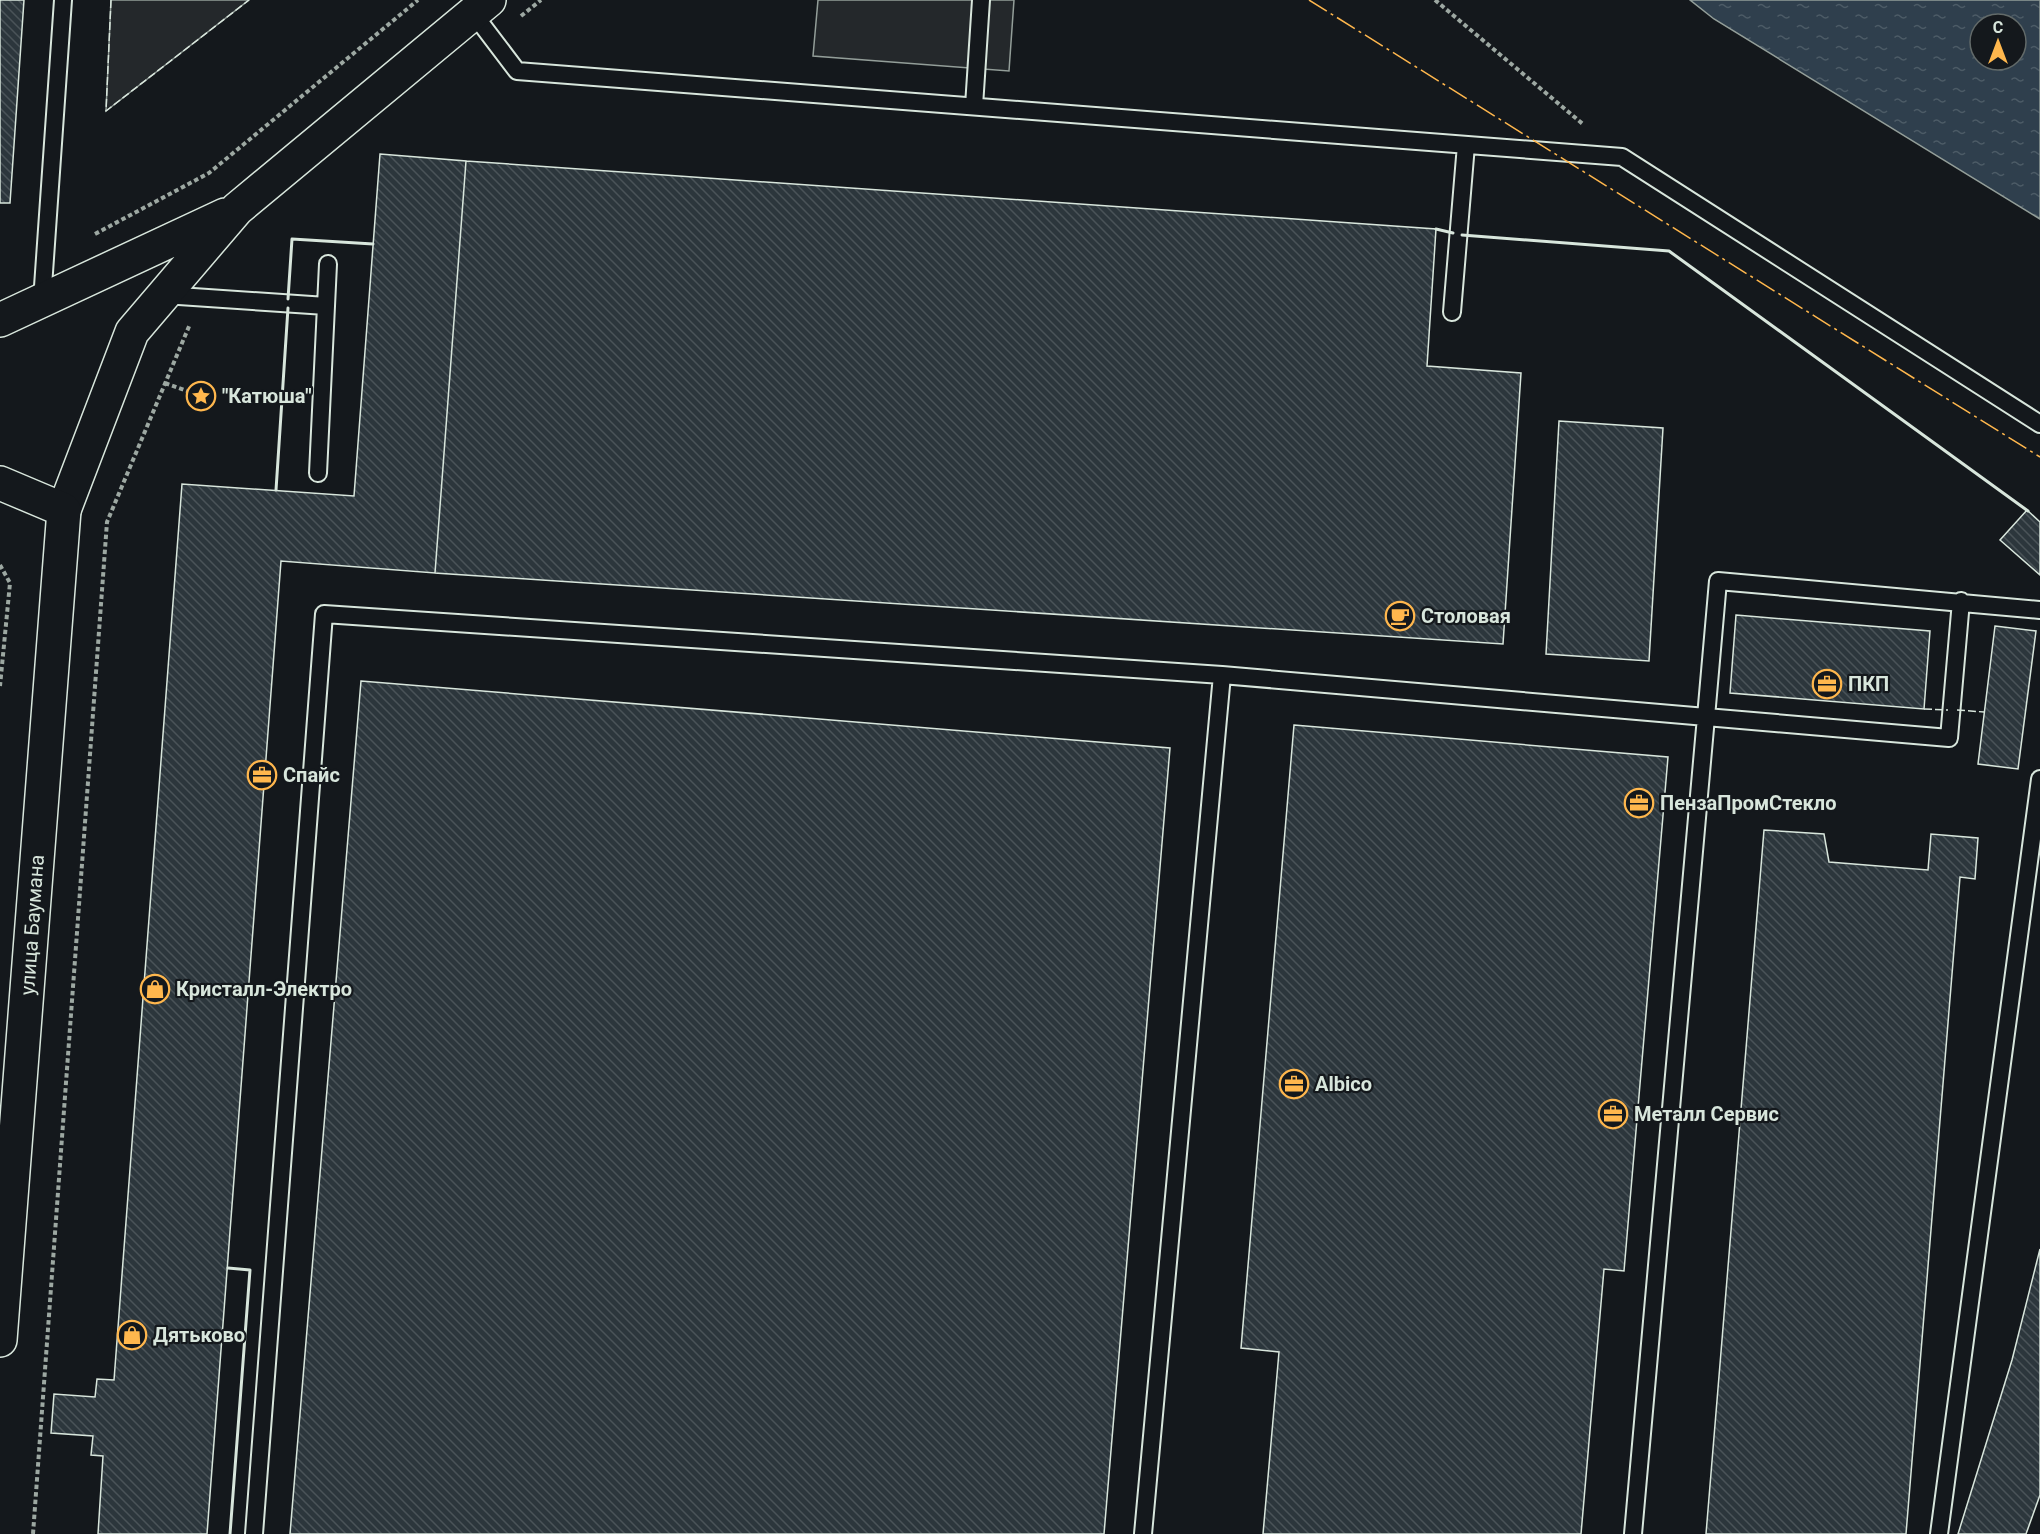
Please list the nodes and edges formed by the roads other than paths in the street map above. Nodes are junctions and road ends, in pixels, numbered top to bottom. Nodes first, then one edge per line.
1 (63, 0) edge
2 (981, 0) edge
3 (481, 7) edge
4 (974, 106) junction
5 (1466, 145) junction
6 (237, 209) junction
7 (328, 264) dead end
8 (164, 296) junction
9 (42, 301) junction
10 (326, 306) junction
11 (1452, 312) dead end
12 (0, 320) edge
13 (2040, 424) edge
14 (318, 473) dead end
15 (0, 483) edge
16 (64, 510) junction
17 (1961, 601) junction
18 (2040, 609) edge
19 (1222, 675) junction
20 (1706, 717) junction
21 (2040, 779) edge
22 (2036, 836) edge
23 (0, 1340) edge
24 (254, 1534) edge
25 (1143, 1534) edge
26 (1633, 1534) edge
27 (1939, 1534) edge

1 - 9 lane
2 - 4 lane
3 - 4 lane
3 - 6 main road
4 - 5 lane
5 - 11 lane
5 - 13 lane
6 - 8 main road, улица Баумана
6 - 9 main road
7 - 10 lane
8 - 10 lane
8 - 16 main road, улица Баумана
9 - 12 main road
10 - 14 lane
15 - 16 main road
16 - 23 main road, улица Баумана
17 - 18 lane
17 - 20 lane
17 - 20 lane
19 - 20 lane
19 - 24 lane
19 - 25 lane
20 - 26 lane
21 - 22 lane
22 - 27 lane

